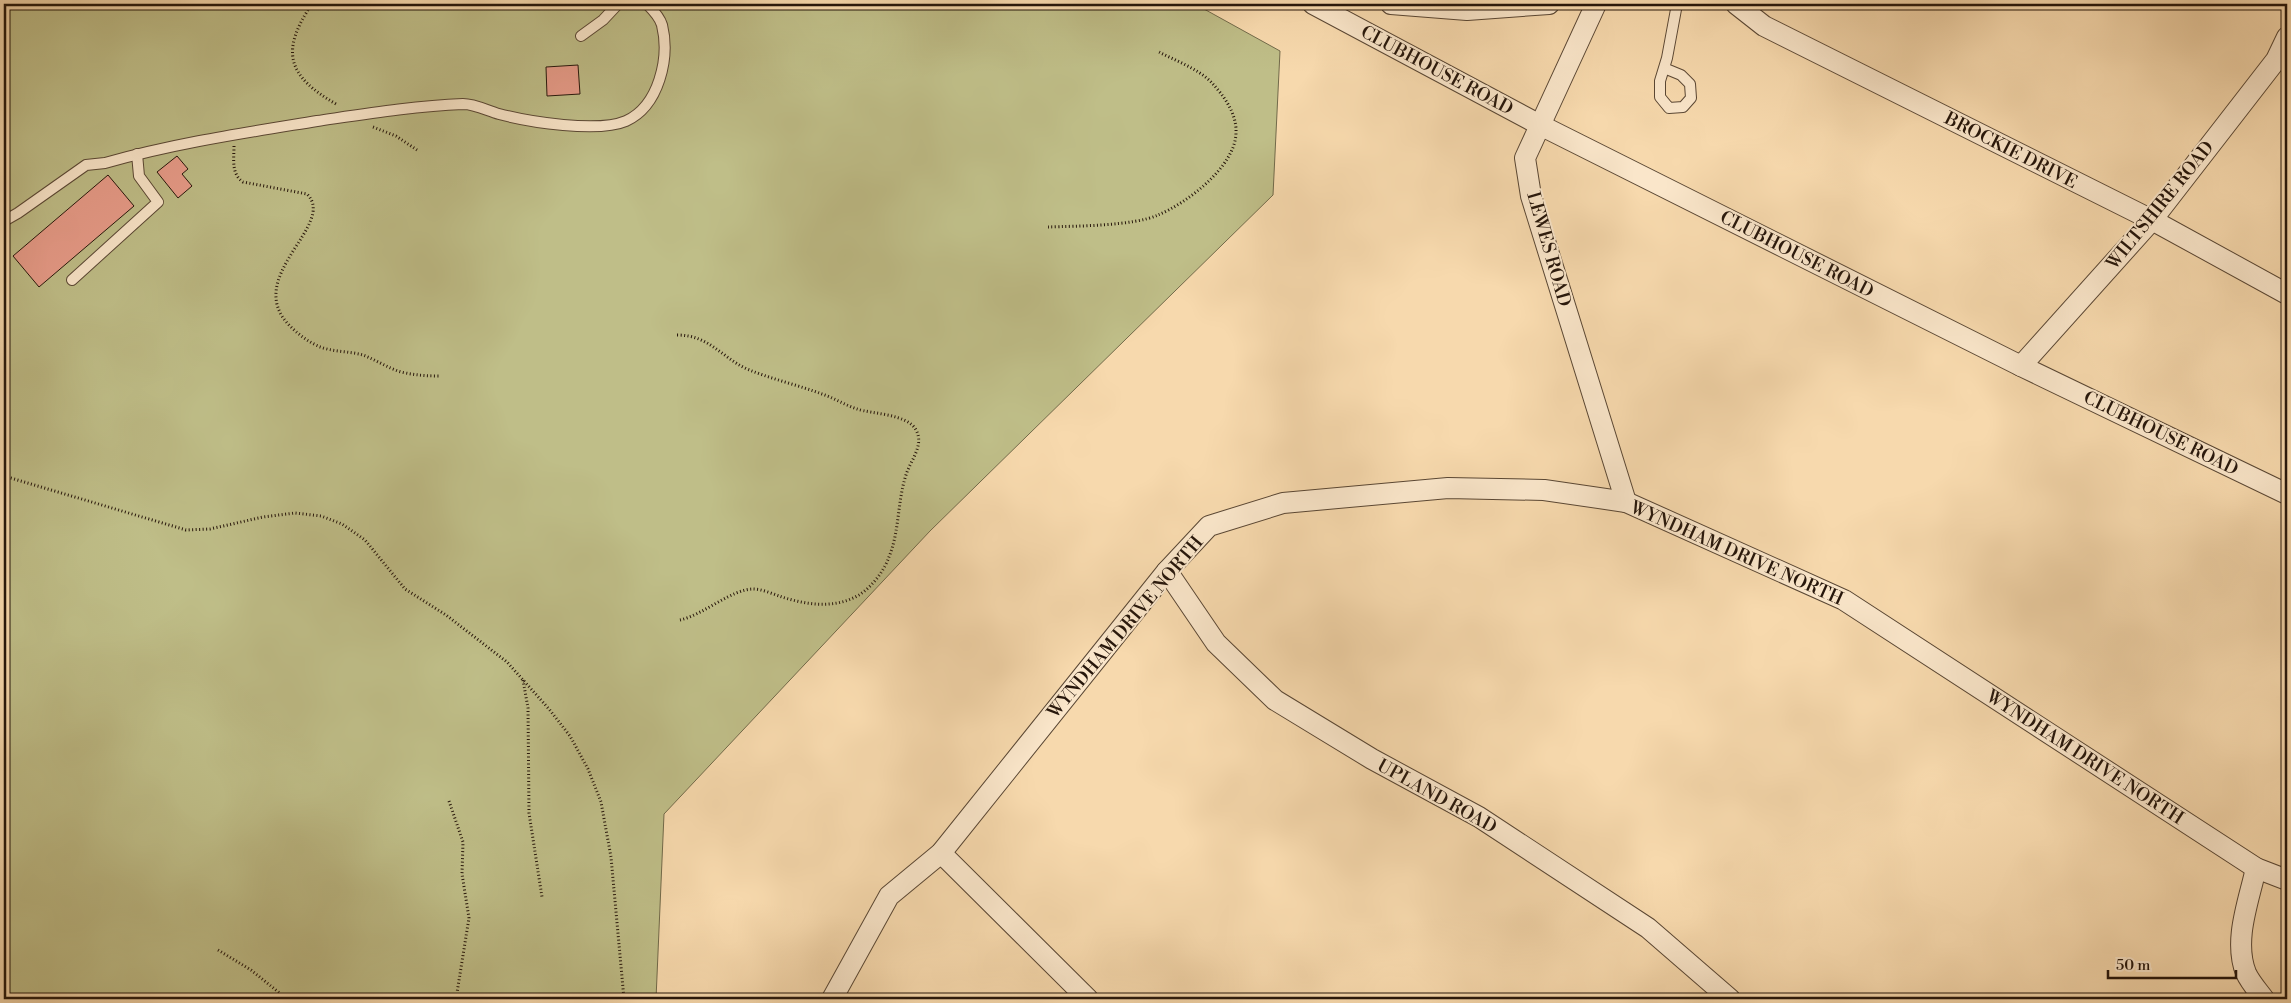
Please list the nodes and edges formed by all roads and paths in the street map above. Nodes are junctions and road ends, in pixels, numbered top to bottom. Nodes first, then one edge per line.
1 (312, 4) edge
2 (618, 4) edge
3 (647, 4) edge
4 (1312, 4) edge
5 (1391, 4) edge
6 (1549, 4) edge
7 (1596, 4) edge
8 (1677, 4) edge
9 (1736, 4) edge
10 (581, 36) dead end
11 (2287, 37) edge
12 (1159, 52) dead end
13 (1664, 68) dead end
14 (353, 115) junction
15 (1540, 125) junction
16 (371, 126) dead end
17 (234, 133) junction
18 (417, 150) dead end
19 (137, 154) junction
20 (2152, 220) junction
21 (4, 221) edge
22 (1048, 227) dead end
23 (72, 280) dead end
24 (2287, 294) edge
25 (677, 335) dead end
26 (2021, 366) junction
27 (439, 376) dead end
28 (4, 476) edge
29 (2287, 494) edge
30 (1626, 502) junction
31 (1167, 570) junction
32 (680, 620) dead end
33 (522, 680) junction
34 (449, 801) dead end
35 (941, 853) junction
36 (2256, 868) junction
37 (2287, 880) edge
38 (542, 897) dead end
39 (218, 950) dead end
40 (286, 999) edge
41 (456, 999) edge
42 (624, 999) edge
43 (832, 999) edge
44 (1088, 999) edge
45 (1730, 999) edge
46 (2264, 999) edge

1 - 14 path
2 - 10 lane
3 - 14 lane
4 - 15 street, CLUBHOUSE ROAD
5 - 6 street
7 - 15 street, LEWES ROAD
8 - 13 lane
9 - 20 street, BROCKIE DRIVE
11 - 20 street, WILTSHIRE ROAD
12 - 22 path
14 - 17 lane
15 - 26 street, CLUBHOUSE ROAD
15 - 30 street, LEWES ROAD
16 - 18 path
17 - 19 lane
17 - 27 path
19 - 21 lane
19 - 23 lane
20 - 24 street, BROCKIE DRIVE
20 - 26 street, WILTSHIRE ROAD
25 - 32 path
26 - 29 street, CLUBHOUSE ROAD
28 - 33 path
30 - 31 street, WYNDHAM DRIVE NORTH
30 - 36 street, WYNDHAM DRIVE NORTH
31 - 35 street, WYNDHAM DRIVE NORTH
31 - 45 street, UPLAND ROAD
33 - 38 path
33 - 42 path
34 - 41 path
35 - 43 street, WYNDHAM DRIVE NORTH
35 - 44 street
36 - 37 street, WYNDHAM DRIVE NORTH
36 - 46 street
39 - 40 path

